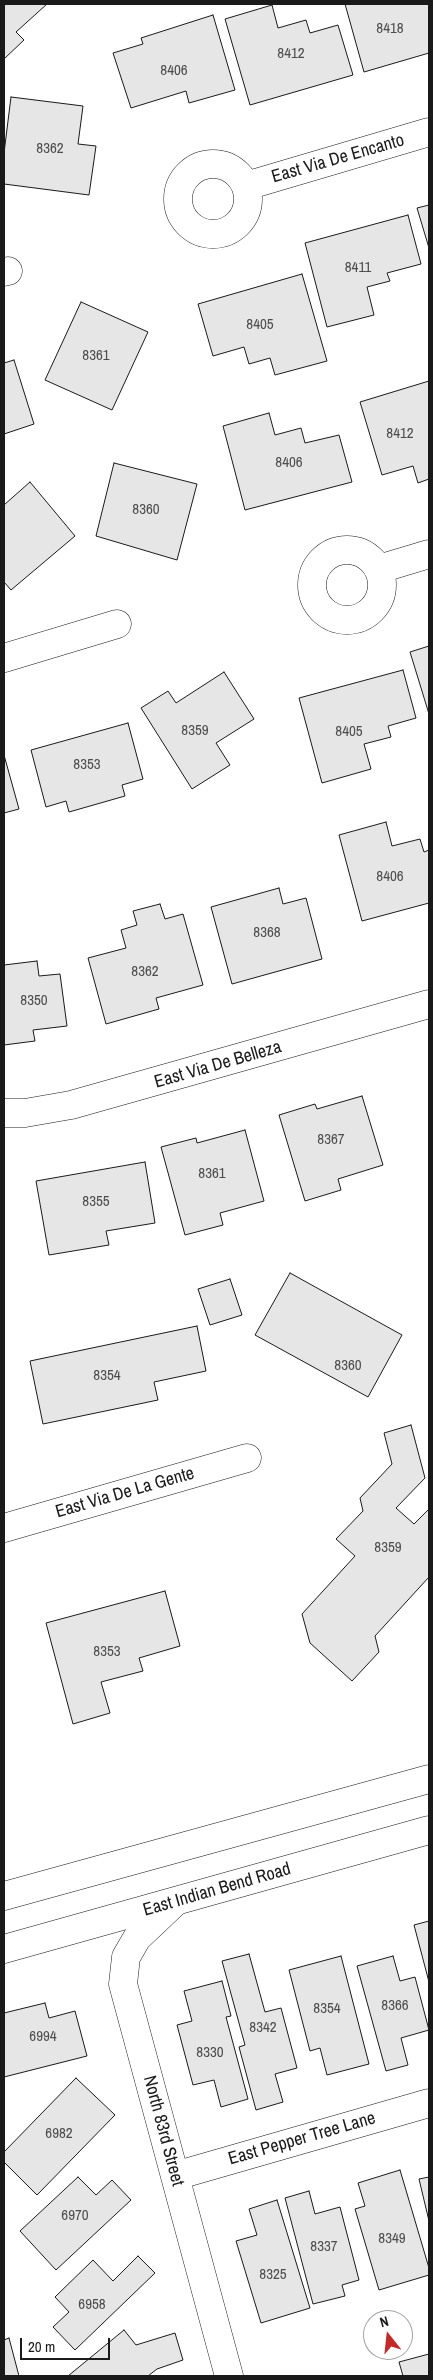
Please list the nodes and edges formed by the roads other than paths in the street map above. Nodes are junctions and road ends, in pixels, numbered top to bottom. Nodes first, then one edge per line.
1 (429, 132) edge
2 (246, 186) dead end
3 (429, 554) edge
4 (379, 569) dead end
5 (117, 624) dead end
6 (4, 658) edge
7 (429, 1004) edge
8 (4, 1113) edge
9 (247, 1458) dead end
10 (4, 1528) edge
11 (429, 1779) edge
12 (429, 1830) edge
13 (4, 1896) edge
14 (175, 1902) junction
15 (4, 1949) edge
16 (429, 2103) edge
17 (175, 2176) junction
18 (229, 2376) edge

1 - 2 street, East Via De Encanto
3 - 4 street
5 - 6 street
7 - 8 street, East Via De Belleza
9 - 10 street, East Via De La Gente
11 - 13 street
12 - 14 street, East Indian Bend Road
14 - 15 street, East Indian Bend Road
14 - 17 street, North 83rd Street
16 - 17 street, East Pepper Tree Lane
17 - 18 street, North 83rd Street

